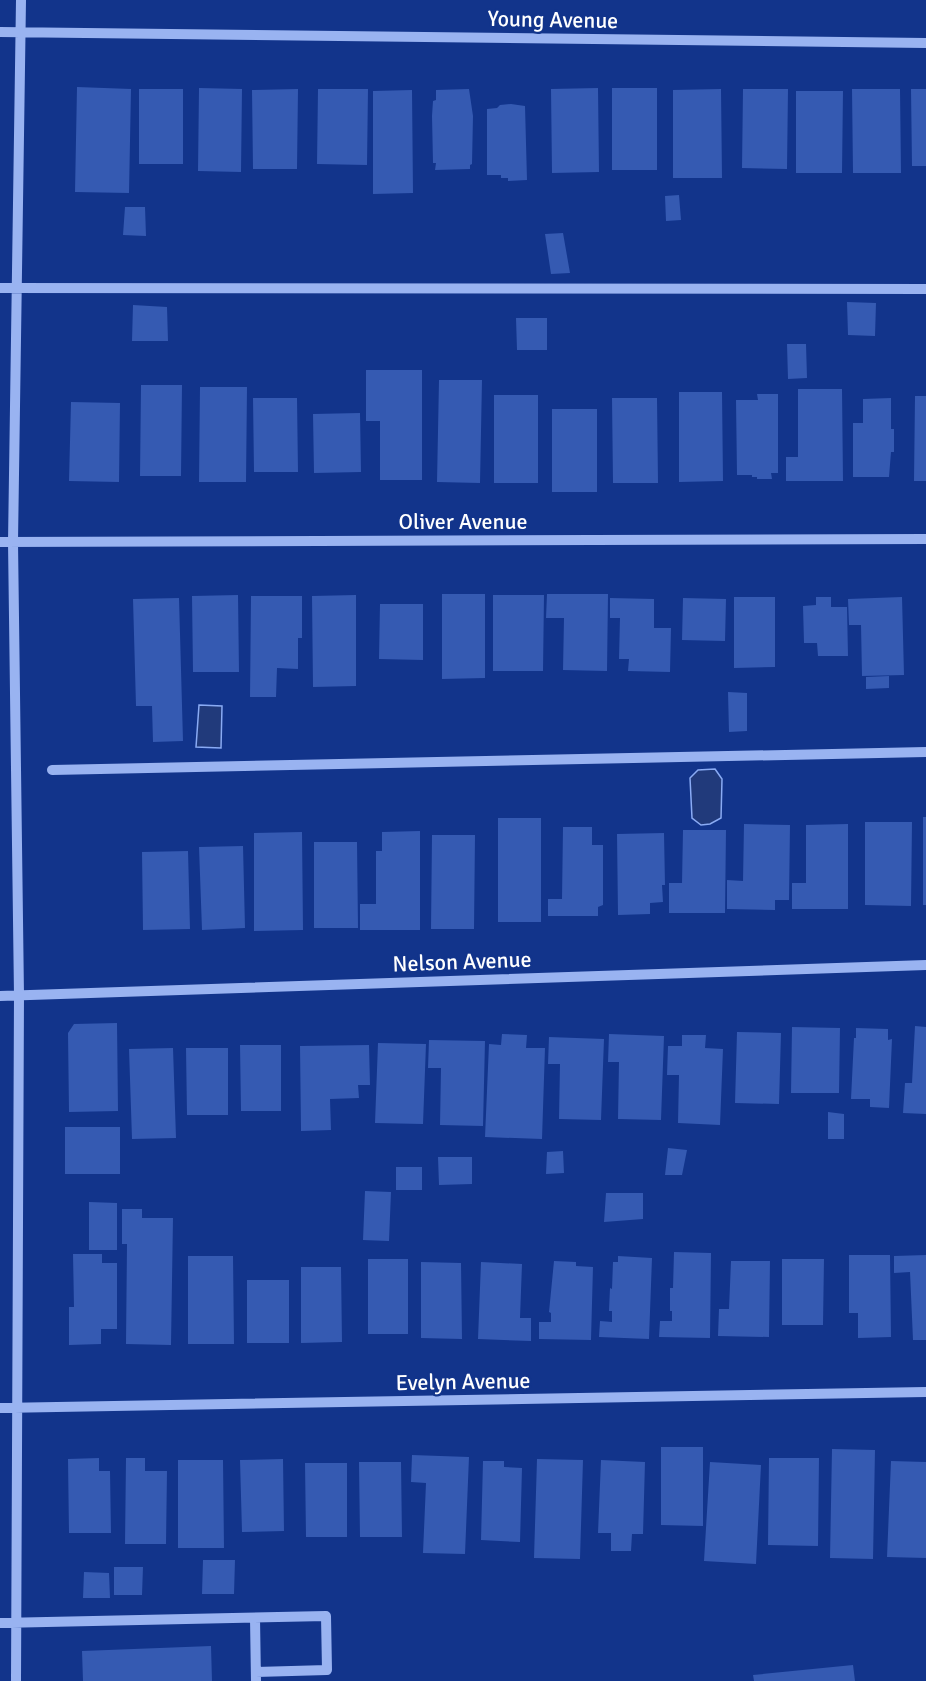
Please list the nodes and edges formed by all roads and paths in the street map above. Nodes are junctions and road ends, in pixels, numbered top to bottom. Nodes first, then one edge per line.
1 (21, 0) edge
2 (0, 32) edge
3 (21, 32) junction
4 (926, 43) edge
5 (0, 288) edge
6 (17, 288) junction
7 (926, 289) edge
8 (926, 539) edge
9 (0, 542) edge
10 (13, 542) junction
11 (926, 752) edge
12 (52, 770) dead end
13 (926, 965) edge
14 (0, 996) edge
15 (19, 996) junction
16 (926, 1392) edge
17 (0, 1408) edge
18 (18, 1408) junction
19 (255, 1618) junction
20 (0, 1623) edge
21 (16, 1623) junction
22 (256, 1676) edge
23 (16, 1681) edge

1 - 3 street
2 - 3 street, Young Avenue
3 - 4 street, Young Avenue
3 - 6 street
5 - 6 street
6 - 7 street
6 - 10 street
8 - 10 street, Oliver Avenue
9 - 10 street, Oliver Avenue
10 - 15 street
11 - 12 street
13 - 15 street, Nelson Avenue
14 - 15 street, Nelson Avenue
15 - 18 street
16 - 18 street, Evelyn Avenue
17 - 18 street, Evelyn Avenue
18 - 21 street
19 - 21 street
19 - 22 street
19 - 22 street
20 - 21 street
21 - 23 street

